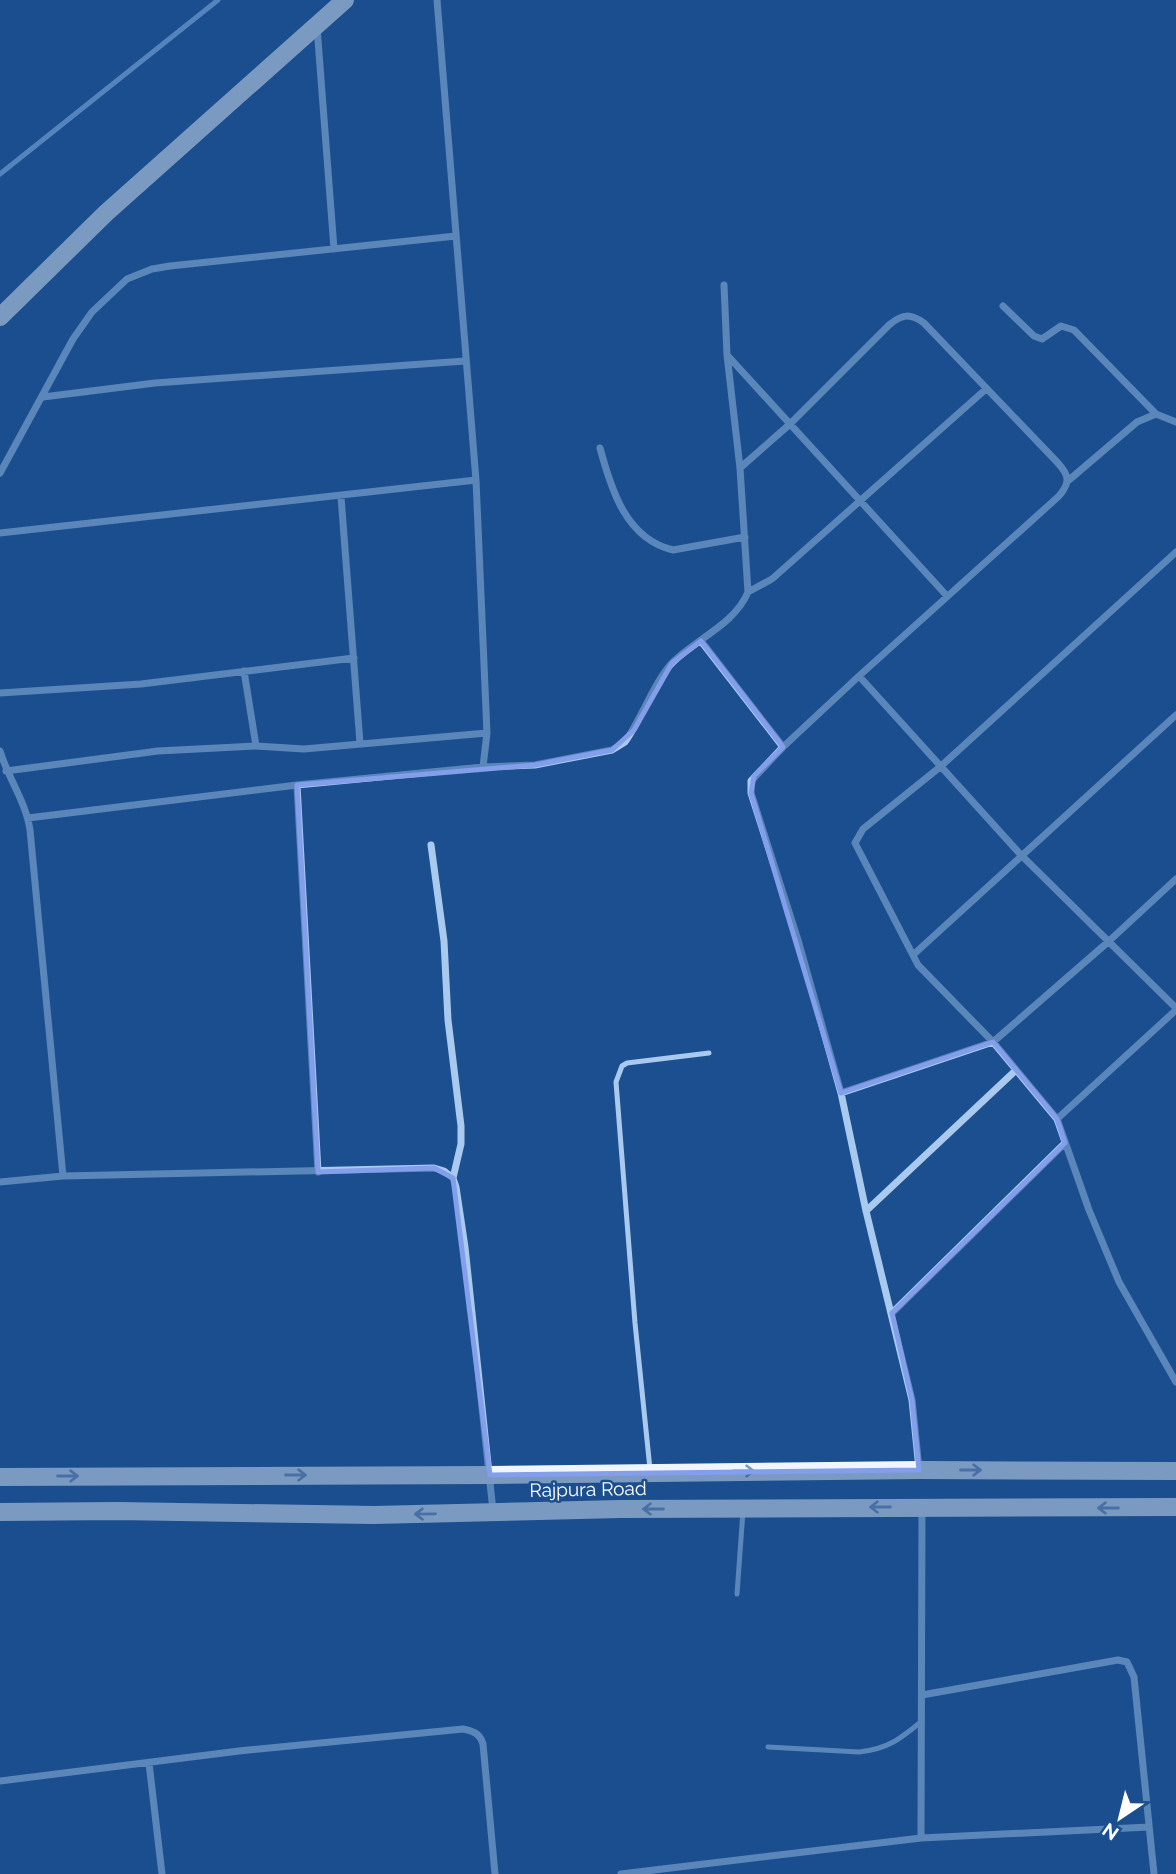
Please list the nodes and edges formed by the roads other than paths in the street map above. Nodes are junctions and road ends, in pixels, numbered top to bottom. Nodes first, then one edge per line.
1 (345, 0) edge
2 (437, 0) edge
3 (316, 23) junction
4 (456, 236) junction
5 (334, 249) junction
6 (724, 285) dead end
7 (1003, 306) dead end
8 (0, 317) edge
9 (727, 355) junction
10 (466, 361) junction
11 (986, 389) junction
12 (43, 397) junction
13 (1156, 414) junction
14 (1176, 422) edge
15 (790, 424) junction
16 (600, 448) dead end
17 (740, 468) junction
18 (0, 473) edge
19 (476, 480) junction
20 (1069, 480) junction
21 (341, 497) junction
22 (861, 502) junction
23 (0, 533) edge
24 (745, 537) junction
25 (1175, 554) edge
26 (748, 592) junction
27 (947, 596) junction
28 (701, 641) junction
29 (354, 658) junction
30 (244, 671) junction
31 (859, 676) junction
32 (0, 693) edge
33 (1176, 715) edge
34 (487, 733) junction
35 (360, 743) junction
36 (256, 746) junction
37 (783, 747) junction
38 (0, 751) edge
39 (483, 767) junction
40 (940, 767) junction
41 (6, 771) junction
42 (297, 785) junction
43 (28, 818) junction
44 (430, 845) dead end
45 (1021, 855) junction
46 (1176, 879) edge
47 (1108, 942) junction
48 (913, 955) junction
49 (1176, 1009) edge
50 (993, 1042) junction
51 (709, 1053) dead end
52 (1016, 1070) junction
53 (841, 1093) junction
54 (1057, 1119) junction
55 (1065, 1143) junction
56 (318, 1172) junction
57 (63, 1176) junction
58 (453, 1178) junction
59 (0, 1182) edge
60 (866, 1210) junction
61 (892, 1313) junction
62 (1176, 1382) edge
63 (919, 1470) junction
64 (1176, 1471) edge
65 (650, 1472) junction
66 (489, 1475) junction
67 (0, 1477) edge
68 (922, 1507) junction
69 (1176, 1507) edge
70 (743, 1508) junction
71 (0, 1512) edge
72 (494, 1512) junction
73 (737, 1594) dead end
74 (922, 1695) junction
75 (922, 1721) junction
76 (768, 1747) dead end
77 (149, 1763) junction
78 (0, 1781) edge
79 (1149, 1827) junction
80 (920, 1838) junction
81 (162, 1874) edge
82 (495, 1874) edge
83 (621, 1874) edge
84 (1154, 1874) edge

1 - 3 main road
2 - 4 street
3 - 5 street
3 - 8 main road
4 - 5 street
4 - 10 street
5 - 12 street
6 - 9 street
7 - 13 street
9 - 15 street
9 - 17 street
10 - 12 street
10 - 19 street
11 - 15 street
11 - 20 street
11 - 22 street
12 - 18 street
13 - 14 street
13 - 20 street
15 - 17 street
15 - 22 street
16 - 24 street
17 - 24 street
19 - 21 street
19 - 34 street
20 - 27 street
21 - 23 street
21 - 29 street
22 - 26 street
22 - 27 street
24 - 26 street
25 - 40 street
26 - 28 street
27 - 31 street
28 - 37 street
28 - 39 street
29 - 30 street
29 - 35 street
30 - 32 street
30 - 36 street
31 - 37 street
31 - 40 street
33 - 45 street
34 - 35 street
34 - 39 street
35 - 36 street
36 - 41 street
37 - 53 street
38 - 41 street
39 - 42 street
40 - 45 street
40 - 48 street
41 - 43 street
42 - 43 street
42 - 56 street
43 - 57 street
44 - 58 street
45 - 47 street
45 - 48 street
46 - 47 street
47 - 49 street
47 - 50 street
48 - 50 street
49 - 54 street
50 - 52 street
50 - 53 street
51 - 65 lane
52 - 54 street
52 - 60 street
53 - 60 street
54 - 55 street
55 - 61 street
55 - 62 street
56 - 57 street
56 - 58 street
57 - 59 street
58 - 66 street
60 - 61 street
61 - 63 street
63 -> 64 main road, Rajpura Road
65 -> 63 main road, Rajpura Road
65 - 66 main road, Rajpura Road
67 -> 66 main road, Rajpura Road
66 - 72 street
69 -> 68 main road, Rajpura Road
68 -> 70 main road, Rajpura Road
68 - 74 street
70 -> 72 main road, Rajpura Road
70 - 73 lane
72 -> 71 main road, Rajpura Road
74 - 75 street
74 - 79 street
75 - 76 lane
75 - 80 street
77 - 78 street
77 - 81 street
77 - 82 street
79 - 80 street
79 - 84 street
80 - 83 street

